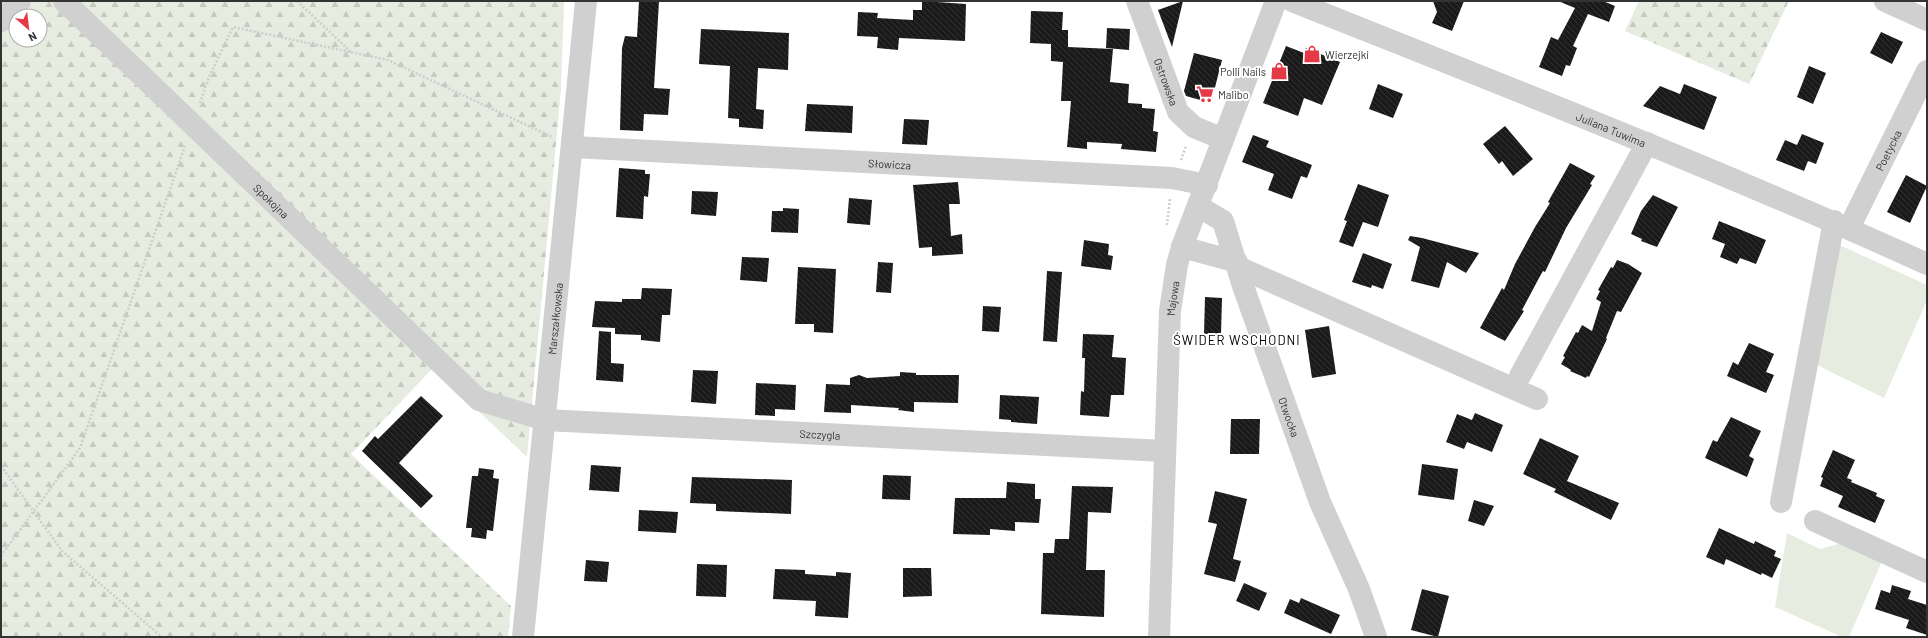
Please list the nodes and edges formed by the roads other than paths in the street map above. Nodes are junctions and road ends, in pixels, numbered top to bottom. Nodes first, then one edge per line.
1 (20, 1) edge
2 (64, 1) edge
3 (586, 1) edge
4 (1137, 1) edge
5 (1276, 1) edge
6 (1292, 1) edge
7 (1885, 1) edge
8 (1927, 20) edge
9 (1, 21) edge
10 (1924, 81) edge
11 (1223, 139) junction
12 (1647, 143) junction
13 (573, 147) junction
14 (1207, 185) junction
15 (1198, 206) junction
16 (1841, 224) junction
17 (1182, 247) junction
18 (1238, 264) junction
19 (1927, 264) edge
20 (1520, 376) dead end
21 (1537, 399) dead end
22 (479, 400) joint
23 (545, 420) junction
24 (1164, 451) junction
25 (1781, 502) dead end
26 (1815, 521) dead end
27 (1927, 572) edge
28 (523, 637) edge
29 (1159, 637) edge
30 (1376, 637) edge

1 - 9 street
2 - 22 street, Spokojna
3 - 13 street, Marszałkowska
4 - 11 street, Ostrowska
5 - 11 street, Majowa
6 - 12 street, Juliana Tuwima
7 - 8 street
10 - 16 street, Poetycka
11 - 14 street, Majowa
12 - 16 street, Juliana Tuwima
12 - 20 street
13 - 14 street, Słowicza
13 - 23 street, Marszałkowska
14 - 15 street, Majowa
15 - 17 street, Majowa
15 - 18 street, Otwocka
16 - 19 street, Juliana Tuwima
16 - 25 street, Poetycka
17 - 18 street
17 - 24 street, Majowa
18 - 21 street
18 - 30 street, Otwocka
22 - 23 street, Szczygla
23 - 24 street, Szczygla
23 - 28 street, Marszałkowska
24 - 29 street, Majowa
26 - 27 street

